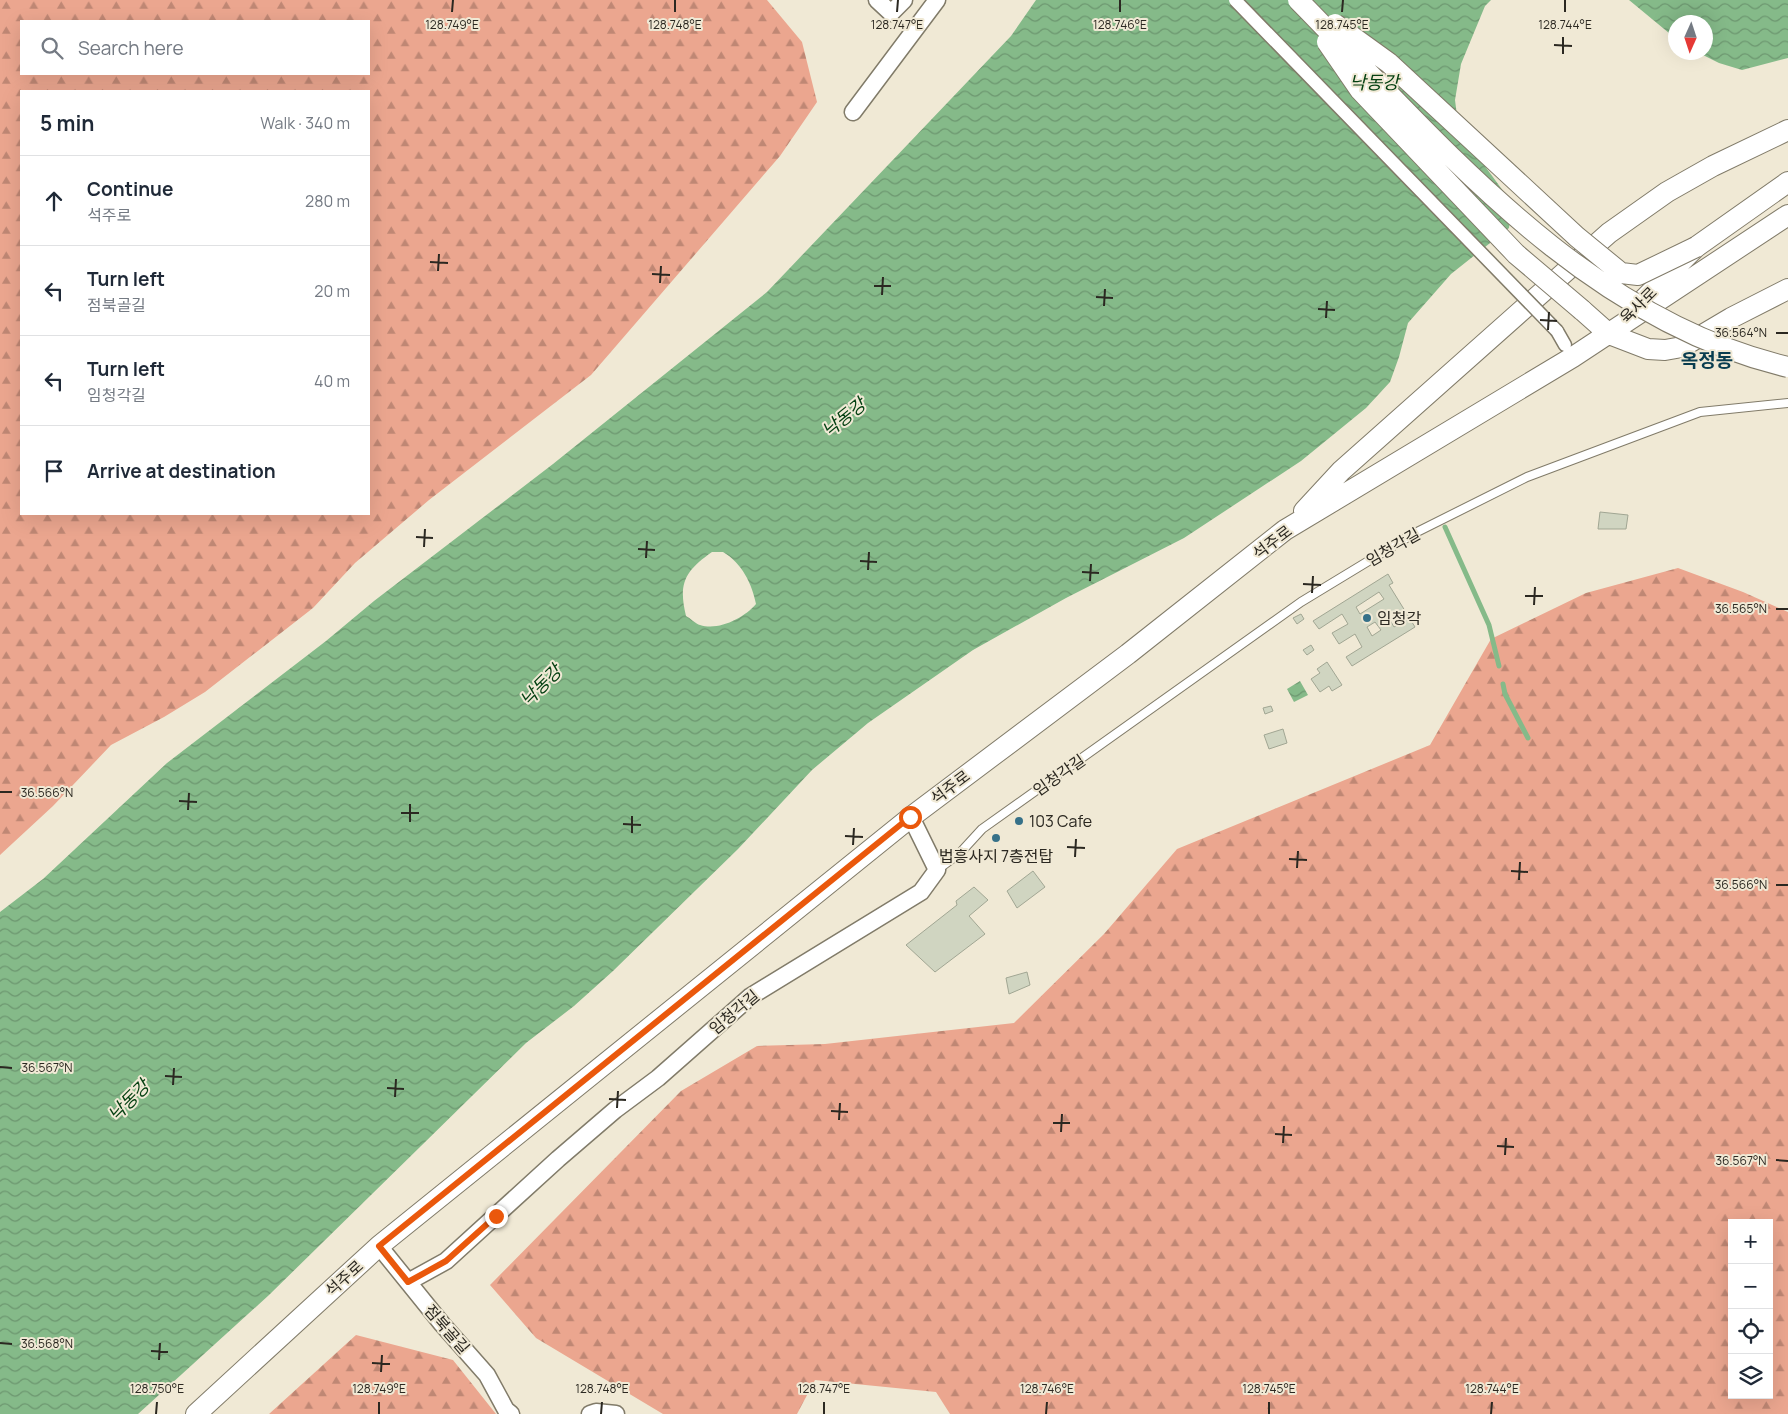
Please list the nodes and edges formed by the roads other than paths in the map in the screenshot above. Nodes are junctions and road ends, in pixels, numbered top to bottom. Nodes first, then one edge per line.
1 (877, 0) edge
2 (904, 0) edge
3 (921, 0) edge
4 (937, 0) edge
5 (1235, 0) edge
6 (1299, 0) edge
7 (924, 19) junction
8 (853, 112) dead end
9 (1788, 130) edge
10 (1788, 182) edge
11 (1788, 215) edge
12 (1696, 248) junction
13 (1788, 289) edge
14 (1609, 334) junction
15 (1565, 346) dead end
16 (1788, 367) edge
17 (1788, 403) edge
18 (1285, 530) junction
19 (910, 817) junction
20 (937, 870) junction
21 (379, 1246) junction
22 (408, 1282) junction
23 (196, 1414) edge
24 (511, 1414) edge
25 (590, 1414) edge
26 (616, 1414) edge

1 - 2 street
3 - 7 street
4 - 7 street
5 - 15 street, bridge
6 - 12 street, bridge
6 - 14 street, bridge
6 - 16 street, bridge
7 - 8 street
9 - 18 street
10 - 12 street, 육사로
11 - 14 street, 육사로
12 - 14 street, 육사로
13 - 14 street
14 - 18 street, 석주로
17 - 20 lane, 임청각길
18 - 19 street, 석주로
19 - 20 street
19 - 21 street, 석주로
20 - 22 street, 임청각길
21 - 22 street, 점북골길
21 - 23 street, 석주로
22 - 24 street, 점북골길
25 - 26 street

